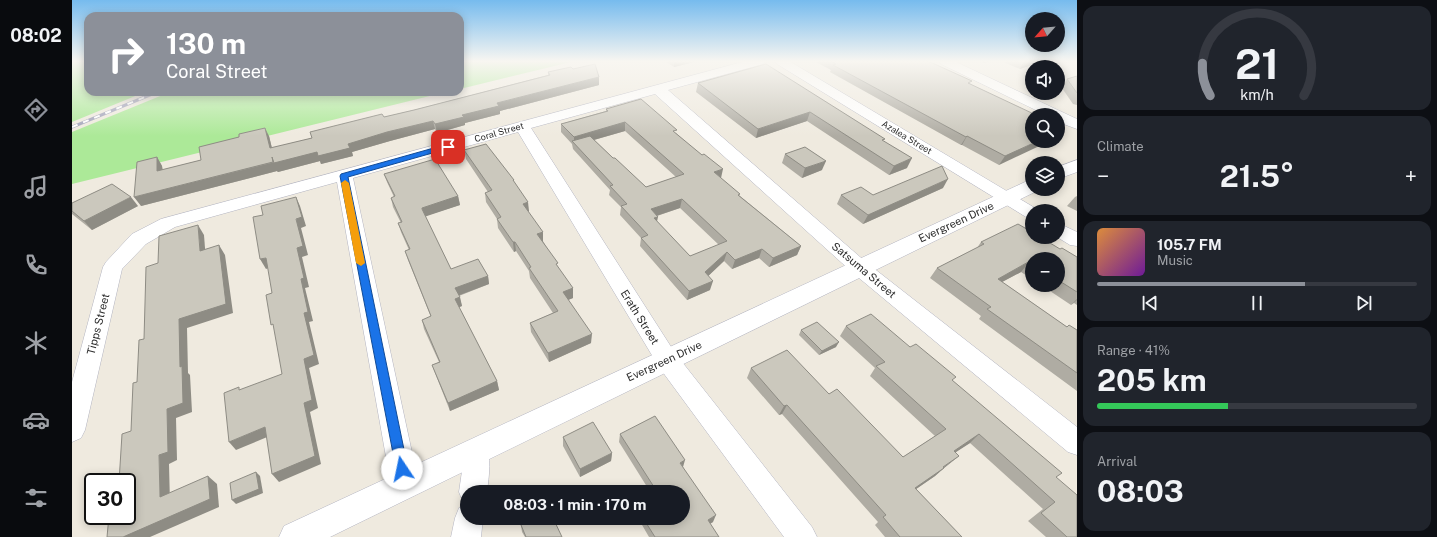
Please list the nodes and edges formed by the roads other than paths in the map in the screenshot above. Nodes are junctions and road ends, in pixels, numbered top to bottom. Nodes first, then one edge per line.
1 (669, 86) edge
2 (823, 86) edge
3 (996, 86) edge
4 (658, 89) junction
5 (1042, 108) edge
6 (1065, 119) edge
7 (1077, 125) edge
8 (522, 126) junction
9 (1077, 165) edge
10 (1065, 171) edge
11 (344, 176) junction
12 (1025, 189) edge
13 (1006, 198) junction
14 (1025, 209) edge
15 (1065, 233) edge
16 (149, 234) joint
17 (1077, 240) edge
18 (860, 268) junction
19 (667, 360) junction
20 (72, 430) edge
21 (1077, 443) edge
22 (476, 451) junction
23 (405, 485) junction
24 (474, 485) edge
25 (468, 525) edge
26 (295, 537) edge
27 (466, 537) edge
28 (802, 537) edge

1 - 4 street, Coral Street
2 - 13 street, Azalea Street
3 - 5 street
4 - 8 street, Coral Street
4 - 18 street, Satsuma Street
6 - 7 street
8 - 11 street, Coral Street
8 - 19 street, Erath Street
9 - 10 street
11 - 16 street, Coral Street
11 - 23 street
12 - 13 street, Evergreen Drive
13 - 14 street, Azalea Street
13 - 18 street, Evergreen Drive
15 - 17 street
16 - 20 street, Tipps Street
18 - 19 street, Evergreen Drive
18 - 21 street, Satsuma Street
19 - 22 street, Evergreen Drive
19 - 28 street, Erath Street
22 - 23 street, Evergreen Drive
22 - 24 street
23 - 26 street, Evergreen Drive
25 - 27 street

